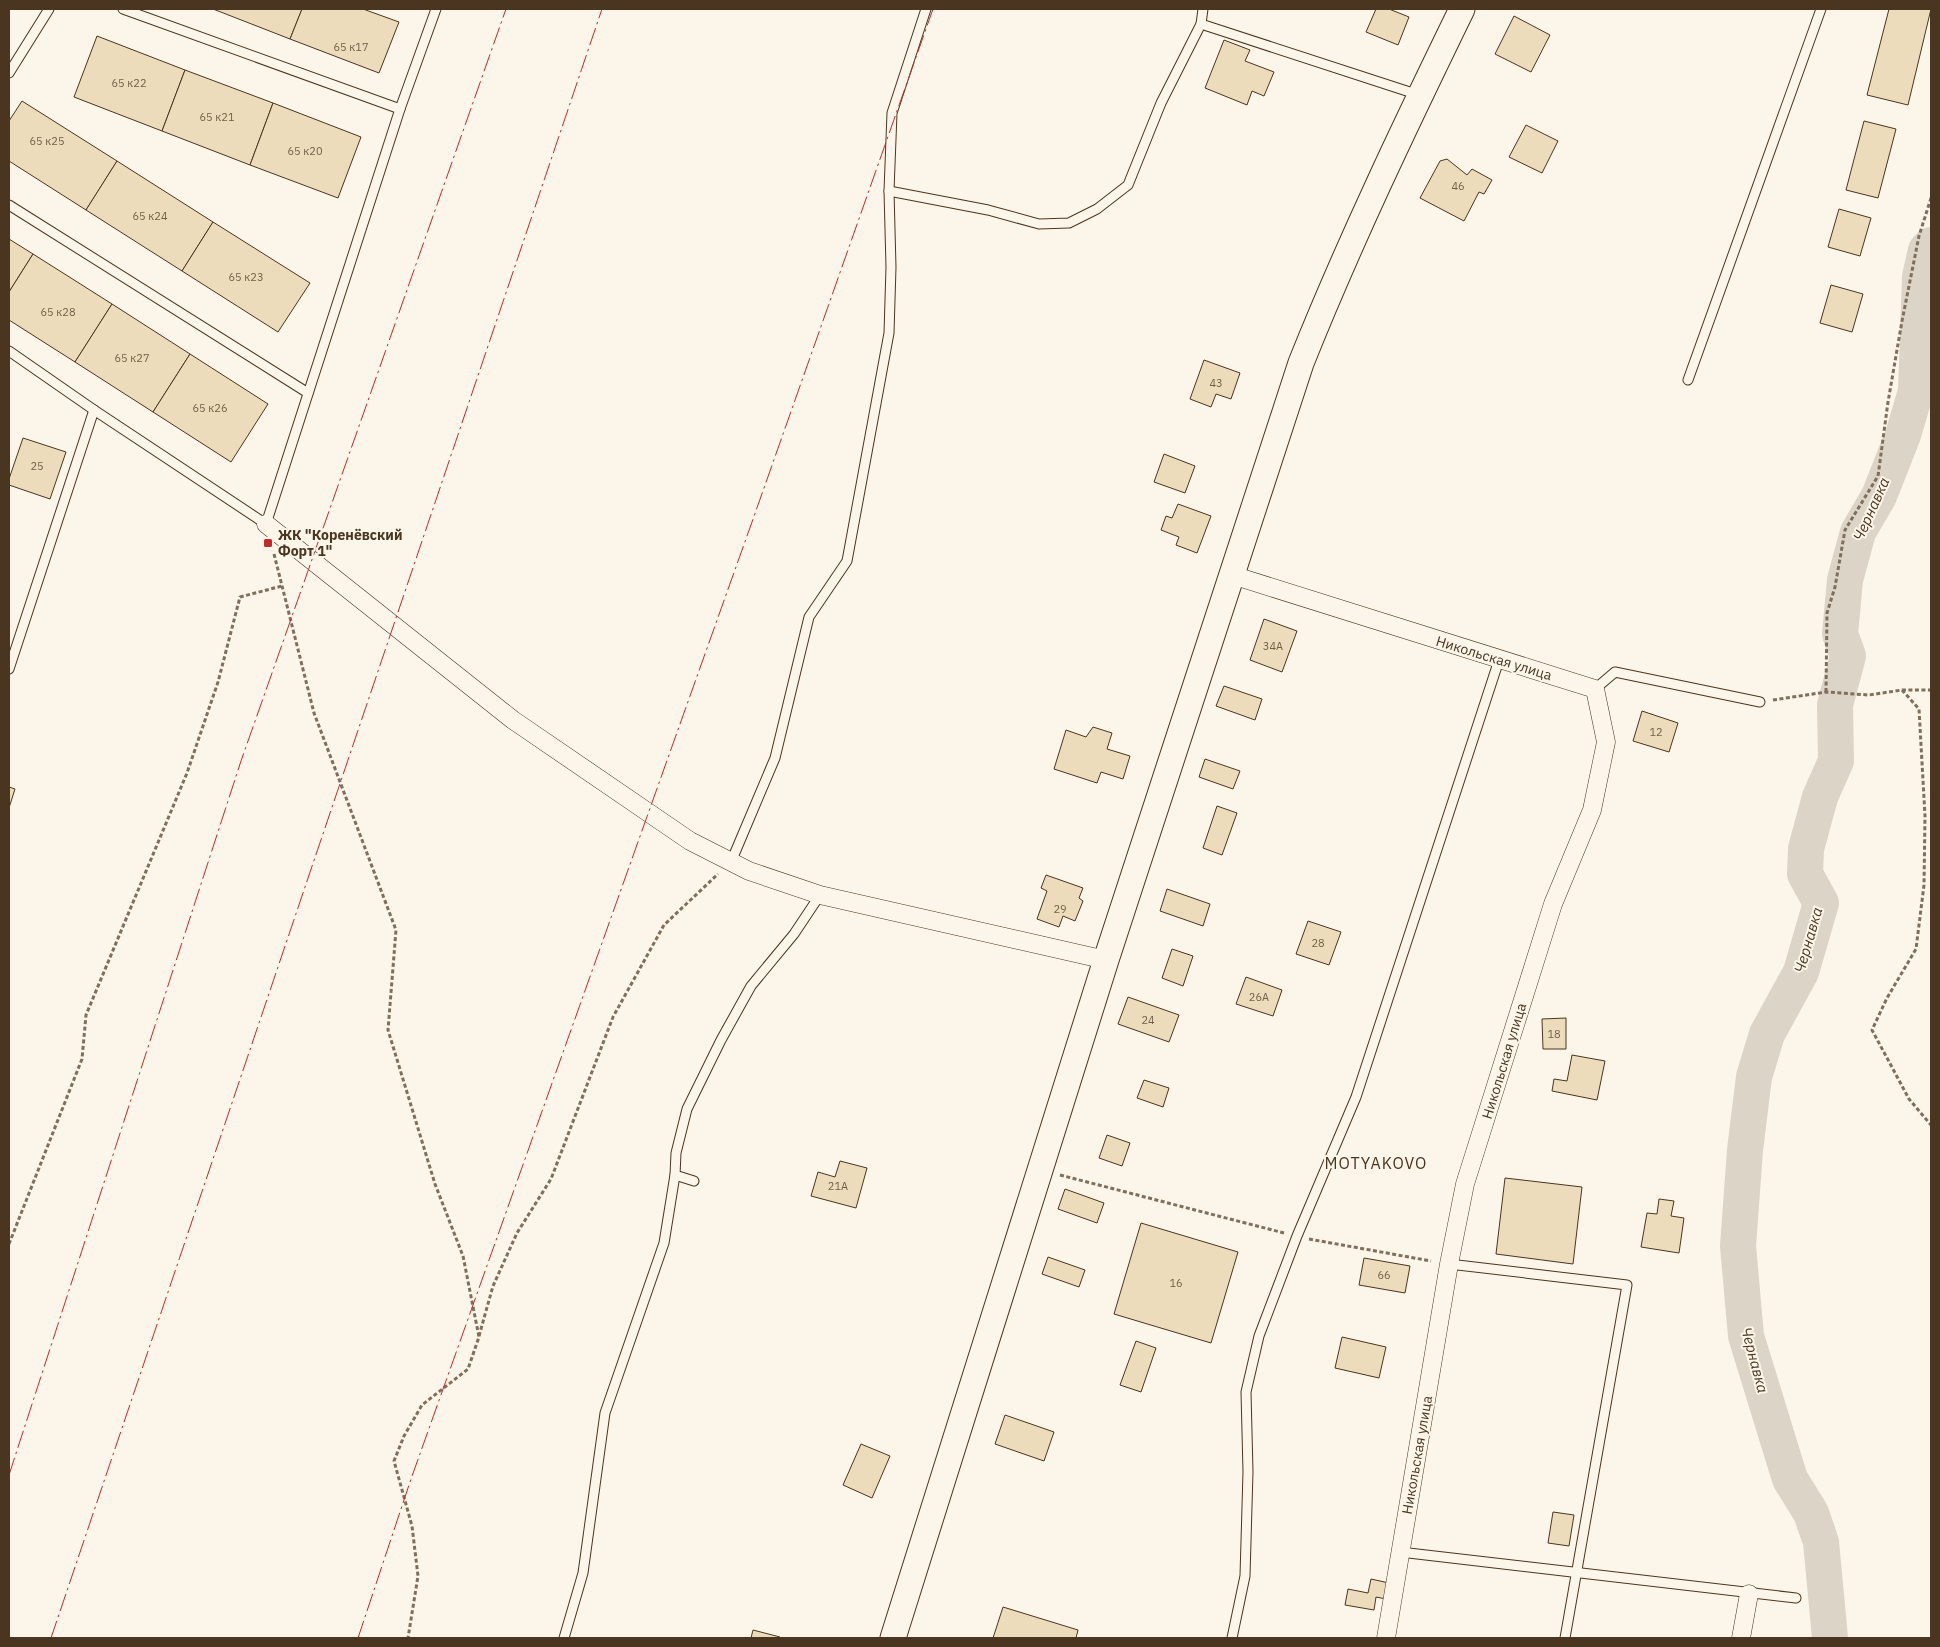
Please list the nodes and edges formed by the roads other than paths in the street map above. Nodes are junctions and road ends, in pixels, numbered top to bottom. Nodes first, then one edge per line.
1 (49, 9) edge
2 (123, 9) edge
3 (436, 9) edge
4 (926, 9) edge
5 (1203, 9) edge
6 (1462, 9) edge
7 (1821, 9) edge
8 (1201, 24) junction
9 (9, 73) edge
10 (1420, 95) junction
11 (400, 109) junction
12 (889, 191) junction
13 (9, 205) edge
14 (9, 351) edge
15 (1688, 380) dead end
16 (308, 394) junction
17 (94, 410) junction
18 (266, 524) junction
19 (1232, 575) junction
20 (1499, 660) junction
21 (9, 669) edge
22 (1595, 689) junction
23 (1760, 702) road end
24 (731, 862) junction
25 (820, 895) junction
26 (1106, 960) junction
27 (675, 1175) junction
28 (694, 1181) dead end
29 (1449, 1264) junction
30 (1400, 1552) junction
31 (1576, 1573) junction
32 (1749, 1594) junction
33 (1796, 1598) dead end
34 (564, 1638) edge
35 (893, 1638) edge
36 (1232, 1638) edge
37 (1386, 1638) edge
38 (1564, 1638) edge
39 (1741, 1638) edge

1 - 9 lane
2 - 11 lane
3 - 11 lane
4 - 12 lane
5 - 8 lane
6 - 10 main road
7 - 15 lane
8 - 10 lane
8 - 12 lane
10 - 19 main road
11 - 16 lane
12 - 24 lane
13 - 16 lane
14 - 17 lane
16 - 18 lane
17 - 18 lane
17 - 21 lane
18 - 24 street
19 - 20 street, Никольская улица
19 - 26 main road
20 - 22 street, Никольская улица
20 - 36 lane
22 - 23 lane
22 - 29 street, Никольская улица
24 - 25 street
25 - 26 street
25 - 27 lane
26 - 35 main road
27 - 28 lane
27 - 34 lane
29 - 30 street, Никольская улица
29 - 31 lane
30 - 31 lane
30 - 37 street, Никольская улица
31 - 32 lane
31 - 38 lane
32 - 33 lane
32 - 39 street

